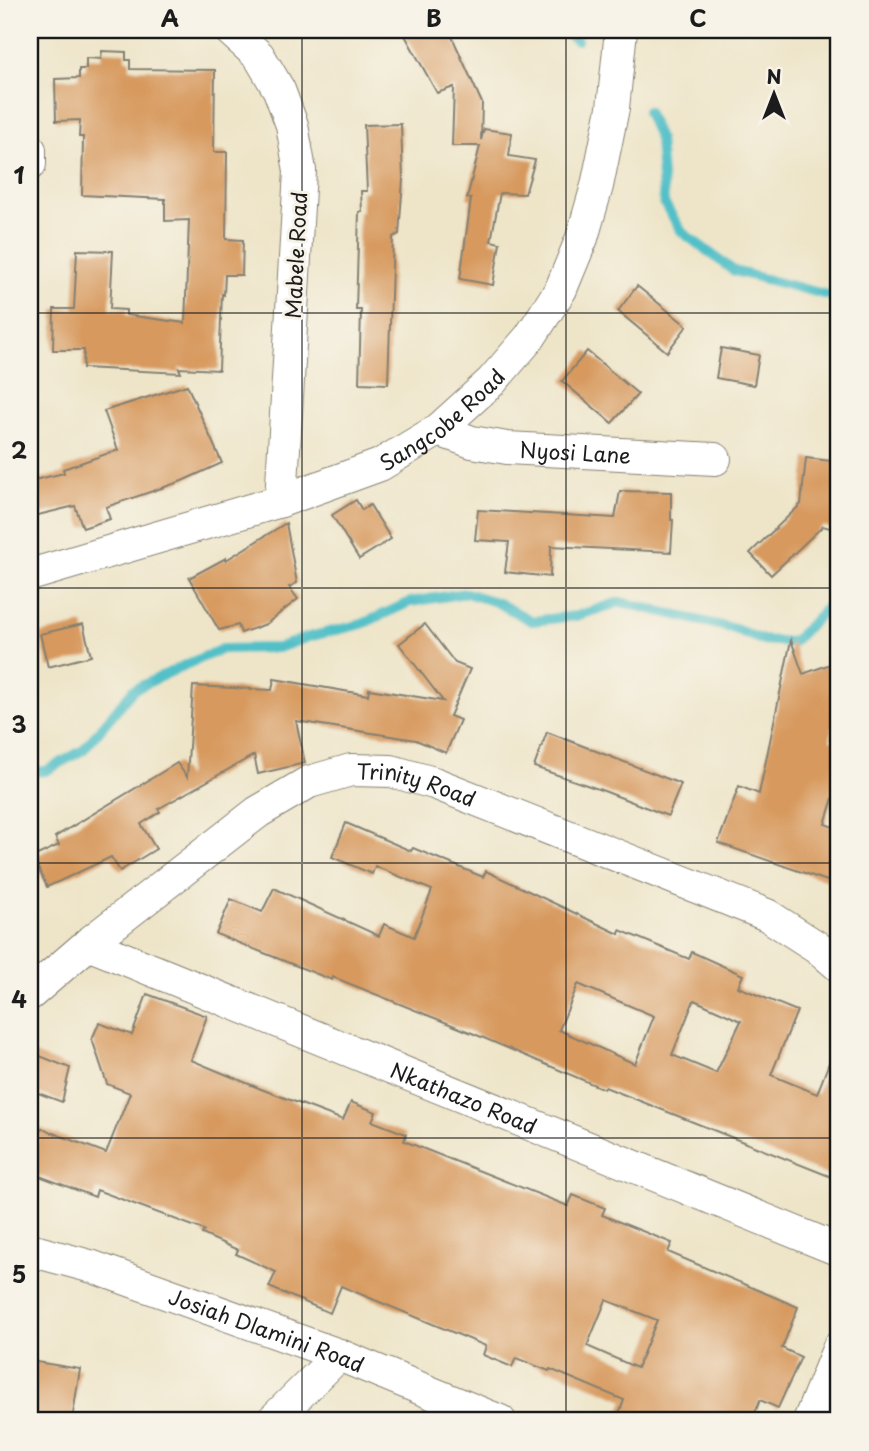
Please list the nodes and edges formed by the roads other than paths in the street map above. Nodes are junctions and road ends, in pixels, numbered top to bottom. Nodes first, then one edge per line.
1 (230, 30) edge
2 (621, 30) edge
3 (30, 150) edge
4 (30, 164) edge
5 (438, 430) junction
6 (715, 459) dead end
7 (281, 501) junction
8 (30, 575) edge
9 (88, 944) junction
10 (839, 966) edge
11 (30, 994) edge
12 (30, 1250) edge
13 (839, 1250) edge
14 (839, 1347) edge
15 (339, 1355) junction
16 (272, 1421) edge
17 (500, 1421) edge
18 (809, 1421) edge

1 - 7 street, Mabele Road
2 - 5 street, Sangcobe Road
3 - 4 street
5 - 6 street, Nyosi Lane
5 - 7 street, Sangcobe Road
7 - 8 street, Sangcobe Road
9 - 10 street, Trinity Road
9 - 11 street, Trinity Road
9 - 13 street, Nkathazo Road
12 - 15 street, Josiah Dlamini Road
14 - 18 street
15 - 16 street
15 - 17 street, Josiah Dlamini Road

